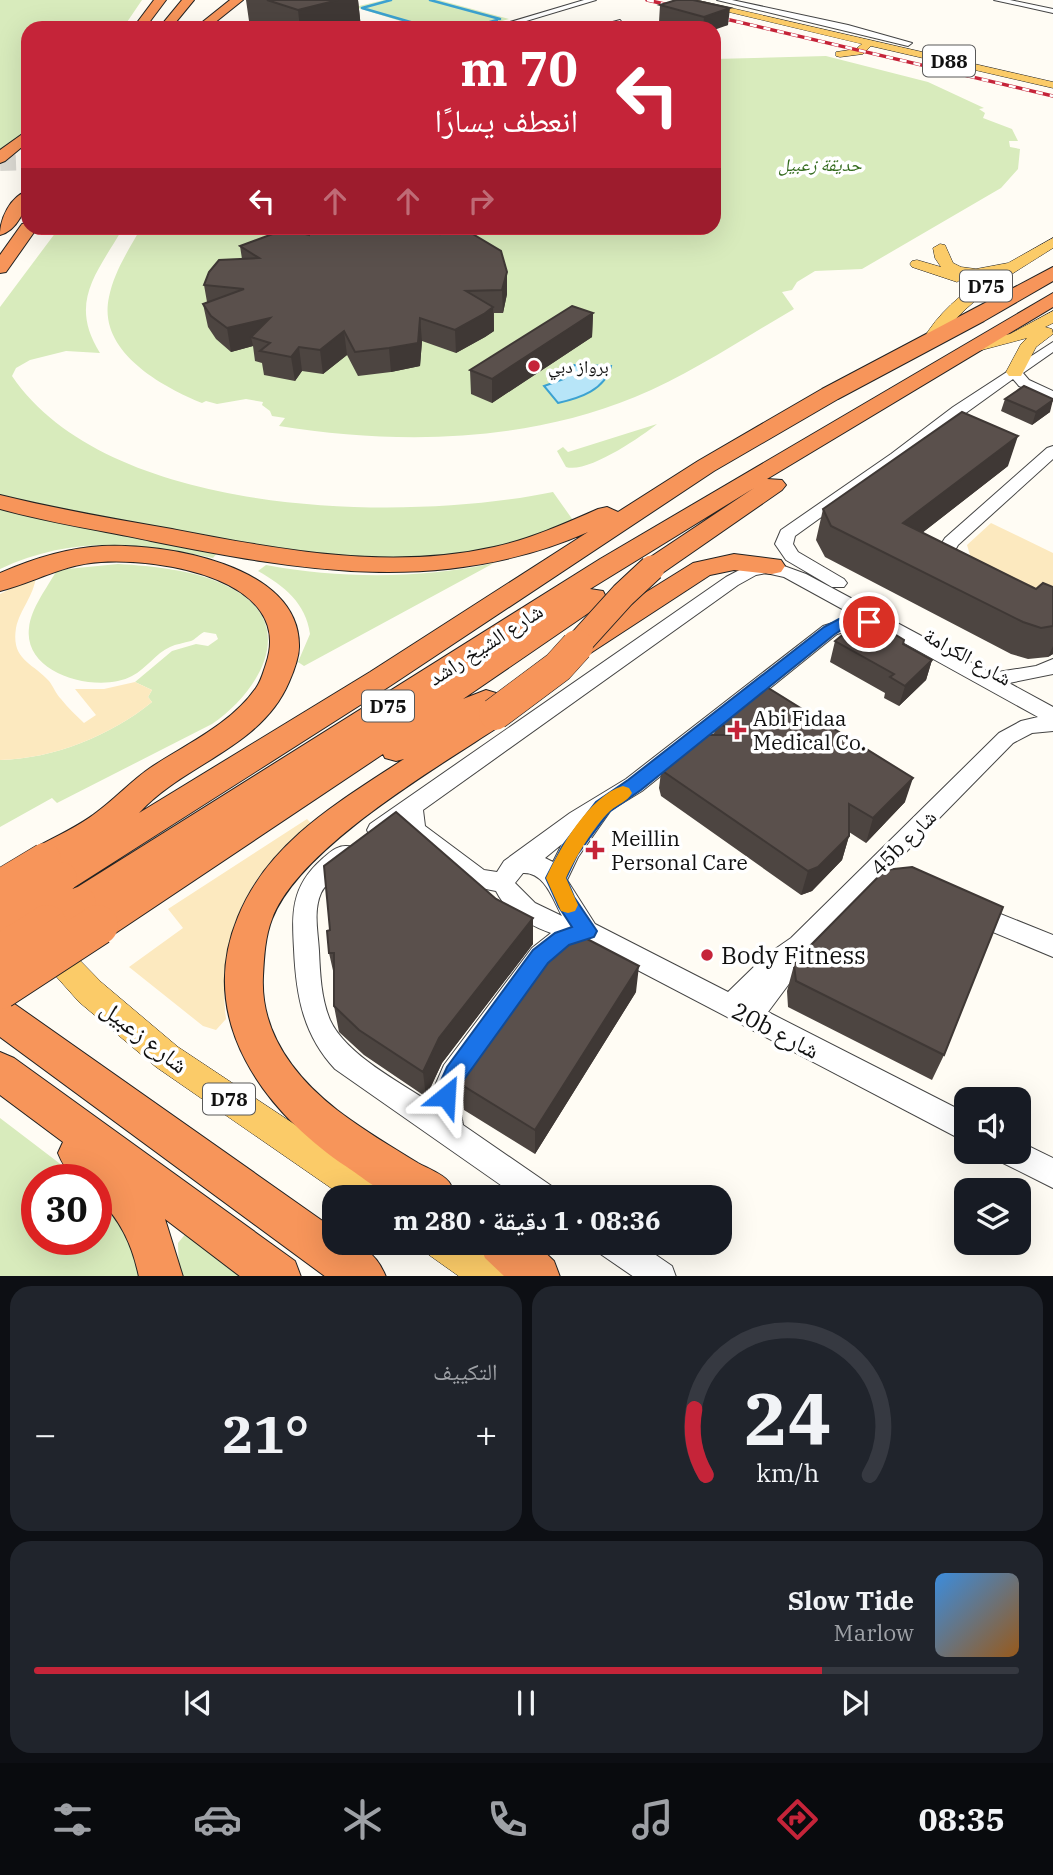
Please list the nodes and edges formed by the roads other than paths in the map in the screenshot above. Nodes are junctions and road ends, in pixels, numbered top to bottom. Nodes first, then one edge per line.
1 (153, 0) edge
2 (160, 0) edge
3 (169, 0) edge
4 (188, 0) edge
5 (195, 0) edge
6 (237, 0) edge
7 (592, 0) edge
8 (684, 0) edge
9 (706, 0) edge
10 (721, 0) edge
11 (998, 0) edge
12 (1011, 0) edge
13 (1053, 10) edge
14 (755, 12) junction
15 (140, 21) edge
16 (142, 21) edge
17 (154, 21) edge
18 (171, 21) edge
19 (178, 21) edge
20 (201, 21) edge
21 (518, 21) edge
22 (848, 36) joint
23 (908, 43) junction
24 (866, 46) junction
25 (896, 53) junction
26 (840, 54) dead end
27 (873, 57) dead end
28 (1053, 82) edge
29 (21, 125) edge
30 (21, 140) edge
31 (0, 142) edge
32 (0, 158) edge
33 (21, 184) edge
34 (0, 203) edge
35 (21, 204) edge
36 (0, 230) edge
37 (23, 235) edge
38 (1053, 242) edge
39 (940, 248) dead end
40 (921, 262) joint
41 (1018, 265) junction
42 (0, 268) edge
43 (965, 273) junction
44 (1053, 273) edge
45 (1053, 299) edge
46 (963, 301) junction
47 (1053, 316) edge
48 (1053, 328) edge
49 (930, 341) junction
50 (978, 346) junction
51 (1053, 346) edge
52 (1015, 372) junction
53 (1053, 396) edge
54 (844, 423) junction
55 (1053, 451) edge
56 (680, 483) junction
57 (0, 502) edge
58 (698, 511) junction
59 (772, 566) junction
60 (974, 575) edge
61 (0, 583) edge
62 (486, 611) junction
63 (884, 624) junction
64 (1053, 666) edge
65 (1006, 684) junction
66 (1053, 701) edge
67 (1053, 716) edge
68 (1053, 723) edge
69 (1006, 738) junction
70 (412, 806) junction
71 (602, 807) junction
72 (265, 815) junction
73 (108, 822) junction
74 (520, 864) junction
75 (556, 878) junction
76 (503, 882) junction
77 (71, 891) junction
78 (1, 896) edge
79 (956, 902) edge
80 (586, 931) junction
81 (1053, 946) edge
82 (0, 955) edge
83 (0, 989) edge
84 (741, 1011) junction
85 (0, 1015) edge
86 (0, 1071) edge
87 (0, 1091) edge
88 (954, 1122) edge
89 (451, 1132) junction
90 (1031, 1162) edge
91 (1053, 1174) edge
92 (356, 1185) edge
93 (416, 1185) edge
94 (526, 1185) edge
95 (461, 1255) edge
96 (515, 1255) edge
97 (630, 1255) edge
98 (161, 1276) edge
99 (279, 1276) edge
100 (365, 1276) edge
101 (492, 1276) edge
102 (538, 1276) edge
103 (661, 1276) edge

1 - 15 highway
2 - 16 highway
3 - 17 highway
4 - 18 highway
5 - 19 highway
6 - 20 highway
7 - 21 street
8 - 14 main road, D88
9 - 14 main road, D88
10 - 14 street
11 - 13 street
12 - 13 street
14 - 22 main road, D88
14 - 23 main road
14 - 23 street
14 - 24 main road
22 - 28 main road, D88
23 - 28 main road
24 - 25 main road
24 - 26 main road
25 - 27 main road
25 - 28 main road
29 - 31 highway
30 - 32 highway
33 - 34 highway
35 - 36 highway
37 - 42 highway
38 - 41 main road, شارع الشيخ راشد / D75
39 - 43 main road
40 - 43 main road
40 - 46 main road
41 - 43 main road
41 - 46 main road, شارع الشيخ راشد / D75
44 - 49 highway, شارع الشيخ راشد / D75
45 - 50 highway, شارع الشيخ راشد / D75
46 - 49 main road, شارع الشيخ راشد / D75
47 - 50 main road, شارع الشيخ راشد / D75
48 - 52 main road
49 - 56 highway, شارع الشيخ راشد / D75
50 - 54 highway, شارع الشيخ راشد / D75
51 - 52 street
52 - 53 street
52 - 65 street, شارع الكرامة
54 - 58 highway, شارع الشيخ راشد / D75
54 - 93 highway, bridge
55 - 60 street
56 - 57 highway
56 - 62 highway, شارع الشيخ راشد / D75
58 - 72 highway
58 - 77 highway, شارع الشيخ راشد / D75
59 - 63 street, شارع الكرامة
59 - 70 street
59 - 72 highway
61 - 73 highway
62 - 73 highway
62 - 77 highway
63 - 65 street, شارع الكرامة
63 - 71 street
64 - 65 street
65 - 66 street, شارع الكرامة
65 - 67 street, شارع الكرامة
65 - 69 street
68 - 69 street, 45b شارع
69 - 84 street, 45b شارع
70 - 76 street
70 - 89 street
71 - 74 street
71 - 75 street
72 - 77 highway
73 - 77 highway
74 - 75 street
74 - 76 street
75 - 80 street
76 - 80 street, 20b شارع
77 - 78 highway, bridge
77 - 82 highway, شارع الشيخ راشد / D75, bridge
77 - 83 highway, bridge
78 - 92 main road, شارع زعبيل / D78
79 - 81 street
80 - 84 street, 20b شارع
80 - 89 street
84 - 88 street, 20b شارع
85 - 100 highway
86 - 99 highway
87 - 98 highway
89 - 94 street
90 - 91 street
95 - 101 main road
96 - 102 highway
97 - 103 street

